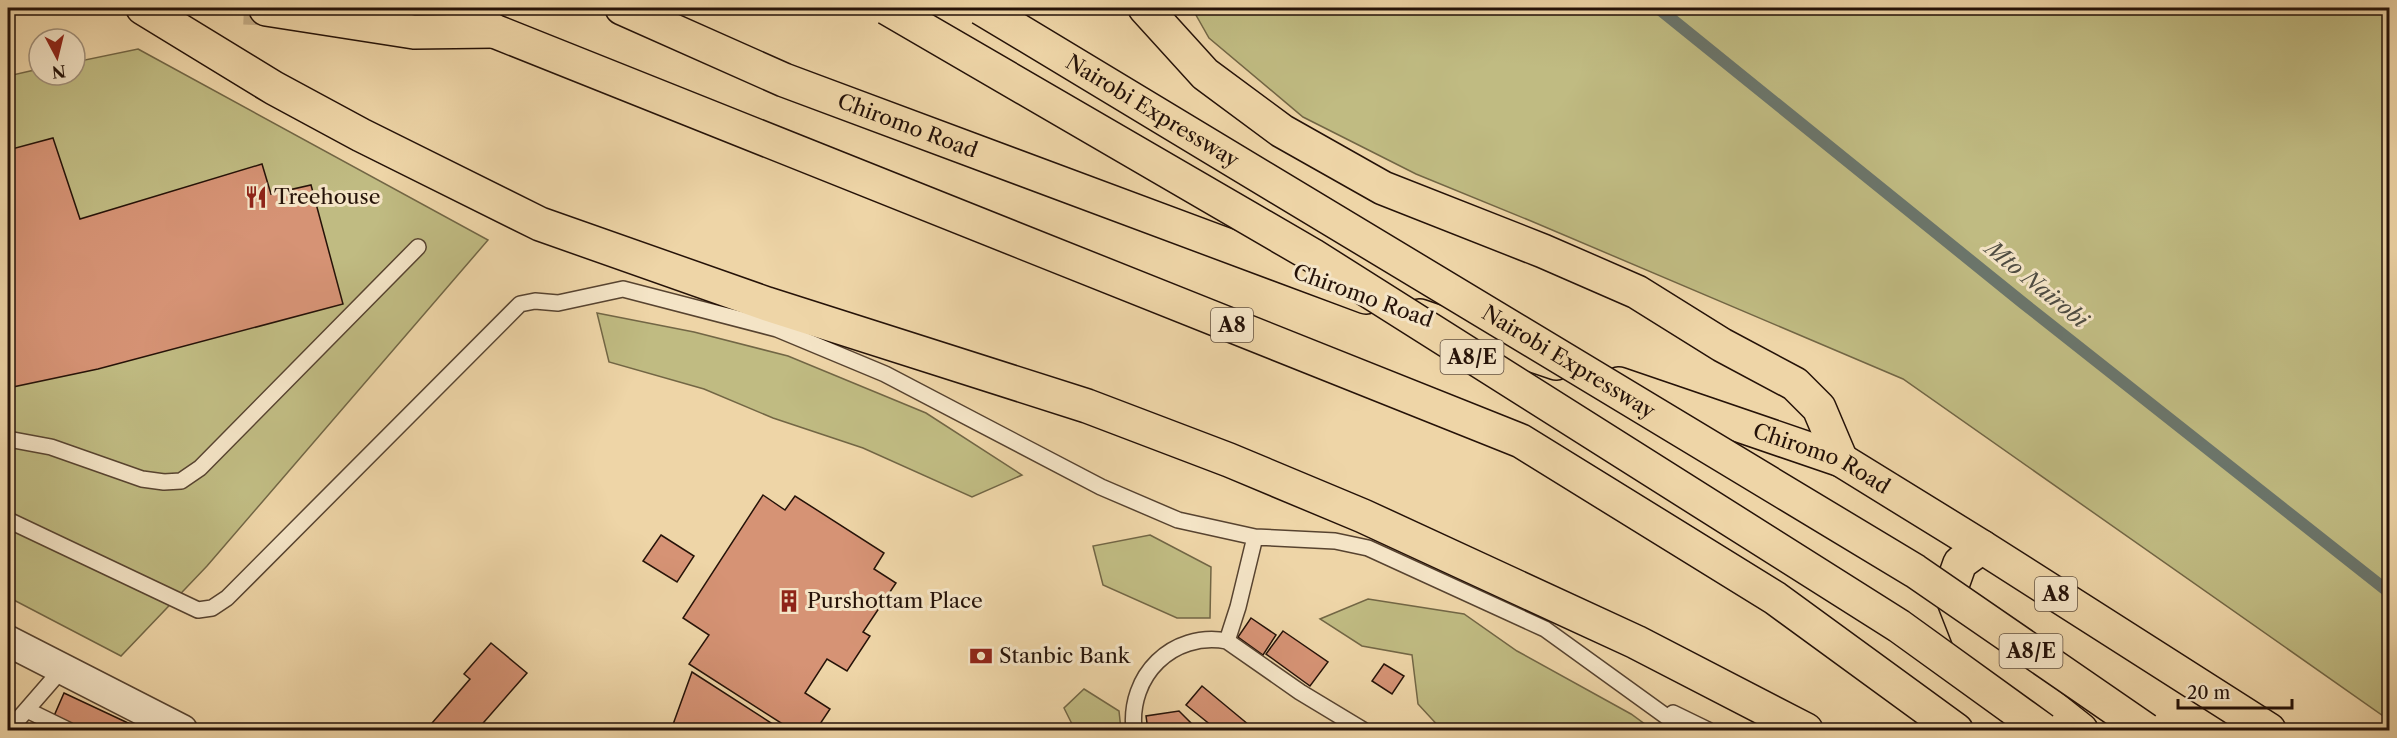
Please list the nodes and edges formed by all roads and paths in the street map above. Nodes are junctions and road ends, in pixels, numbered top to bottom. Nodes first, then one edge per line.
1 (143, 8) edge
2 (460, 8) edge
3 (622, 8) edge
4 (887, 8) edge
5 (981, 8) edge
6 (1145, 8) edge
7 (266, 9) edge
8 (494, 31) junction
9 (418, 248) dead end
10 (8, 440) edge
11 (1841, 460) junction
12 (8, 520) edge
13 (1255, 537) junction
14 (1982, 547) junction
15 (8, 641) edge
16 (1227, 641) junction
17 (62, 669) junction
18 (1636, 694) junction
19 (27, 710) junction
20 (9, 730) edge
21 (68, 730) edge
22 (182, 730) edge
23 (1134, 730) edge
24 (1363, 730) edge
25 (1685, 730) edge
26 (1708, 730) edge
27 (1806, 730) edge
28 (1956, 730) edge
29 (2043, 730) edge
30 (2081, 730) edge
31 (2146, 730) edge
32 (2269, 730) edge

1 - 27 highway
2 - 8 highway, A8
3 - 11 highway, Chiromo Road / A8
4 - 29 highway, Nairobi Expressway / A8/E, bridge
5 - 31 highway, Nairobi Expressway / A8/E, bridge
6 - 11 highway
7 - 8 highway
8 - 28 highway, A8
9 - 10 lane
11 - 14 highway, Chiromo Road / A8
12 - 13 lane
13 - 16 lane
13 - 18 lane
14 - 30 highway
14 - 32 highway, Chiromo Road / A8
15 - 17 street
16 - 23 lane
16 - 24 lane
17 - 19 lane
17 - 22 street
18 - 25 lane
18 - 26 lane
19 - 20 lane
19 - 21 lane

